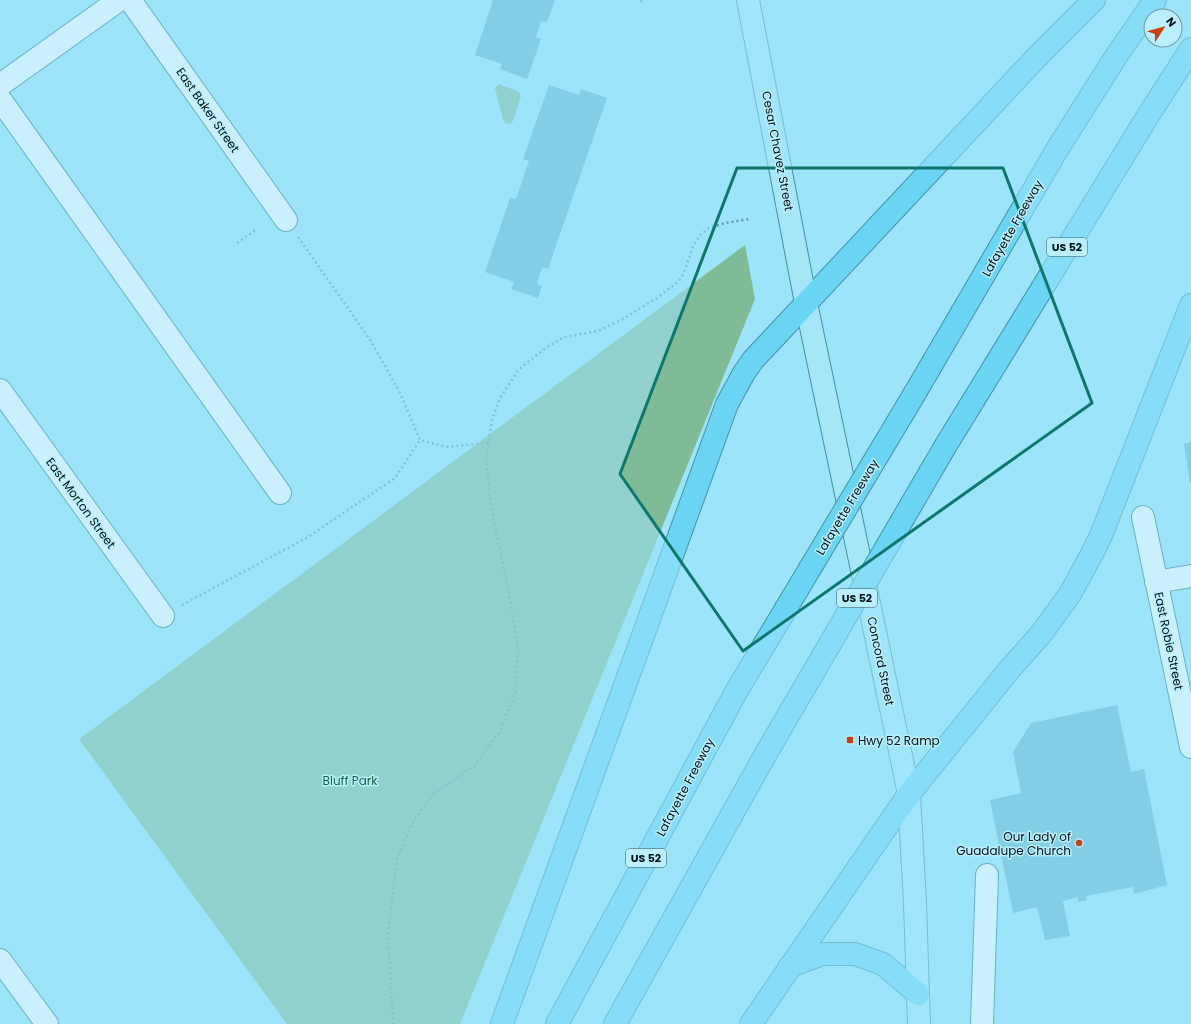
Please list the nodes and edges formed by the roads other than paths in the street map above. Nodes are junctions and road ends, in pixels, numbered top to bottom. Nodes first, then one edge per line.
1 (119, 0) edge
2 (130, 0) edge
3 (748, 0) edge
4 (1094, 0) edge
5 (1155, 0) edge
6 (1191, 49) edge
7 (0, 85) edge
8 (0, 98) edge
9 (286, 220) road end
10 (806, 303) junction
11 (1191, 304) edge
12 (0, 390) edge
13 (280, 493) dead end
14 (1144, 517) dead end
15 (1191, 576) edge
16 (1156, 582) junction
17 (162, 616) road end
18 (1191, 747) edge
19 (909, 794) junction
20 (987, 875) dead end
21 (0, 960) edge
22 (790, 966) junction
23 (918, 994) junction
24 (47, 1024) edge
25 (502, 1024) edge
26 (557, 1024) edge
27 (615, 1024) edge
28 (751, 1024) edge
29 (919, 1024) edge
30 (982, 1024) edge

1 - 7 street
2 - 9 street, East Baker Street
3 - 10 main road, Cesar Chavez Street
4 - 10 highway
5 - 26 highway, Lafayette Freeway / US 52, bridge
6 - 27 highway, US 52, bridge
8 - 13 street
10 - 19 main road, Concord Street
10 - 25 highway
11 - 19 highway
12 - 17 street, East Morton Street
14 - 16 street, East Robie Street
15 - 16 street
16 - 18 street, East Robie Street
19 - 22 highway
19 - 23 main road, Concord Street
20 - 30 street
21 - 24 street
22 - 23 highway
22 - 28 highway
23 - 29 main road, Concord Street

